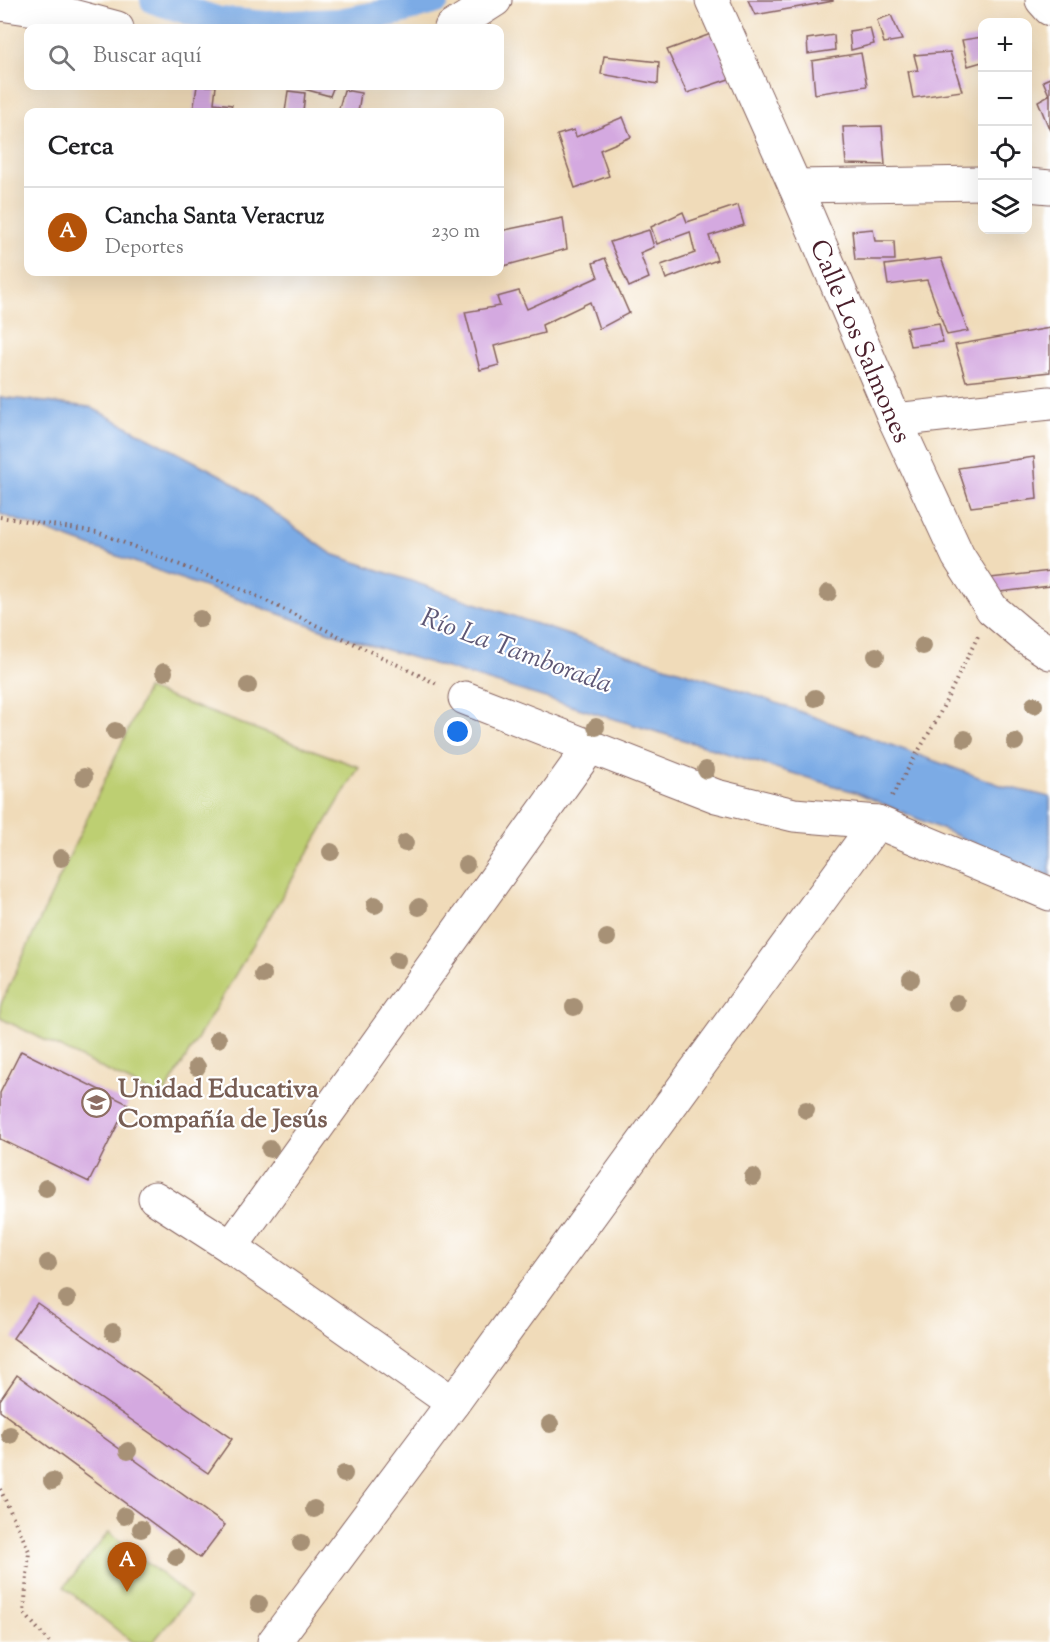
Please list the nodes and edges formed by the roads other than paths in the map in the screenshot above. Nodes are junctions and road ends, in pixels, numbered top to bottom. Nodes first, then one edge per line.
1 (495, 0) edge
2 (712, 0) edge
3 (1042, 0) edge
4 (0, 4) edge
5 (1050, 9) edge
6 (102, 24) edge
7 (457, 24) edge
8 (978, 183) edge
9 (1032, 185) edge
10 (795, 186) junction
11 (1050, 187) edge
12 (1050, 403) edge
13 (895, 420) junction
14 (1048, 650) edge
15 (465, 698) road end
16 (590, 747) junction
17 (877, 822) junction
18 (1050, 894) edge
19 (155, 1198) dead end
20 (231, 1247) junction
21 (453, 1403) junction
22 (274, 1642) edge

1 - 7 street
2 - 10 street, Calle Los Salmones
3 - 5 street
4 - 6 street
8 - 10 street
9 - 11 street
10 - 13 street, Calle Los Salmones
12 - 13 street
13 - 14 street, Calle Los Salmones
15 - 16 street
16 - 17 street
16 - 20 street
17 - 18 street
17 - 21 street
19 - 20 street
20 - 21 street
21 - 22 street

